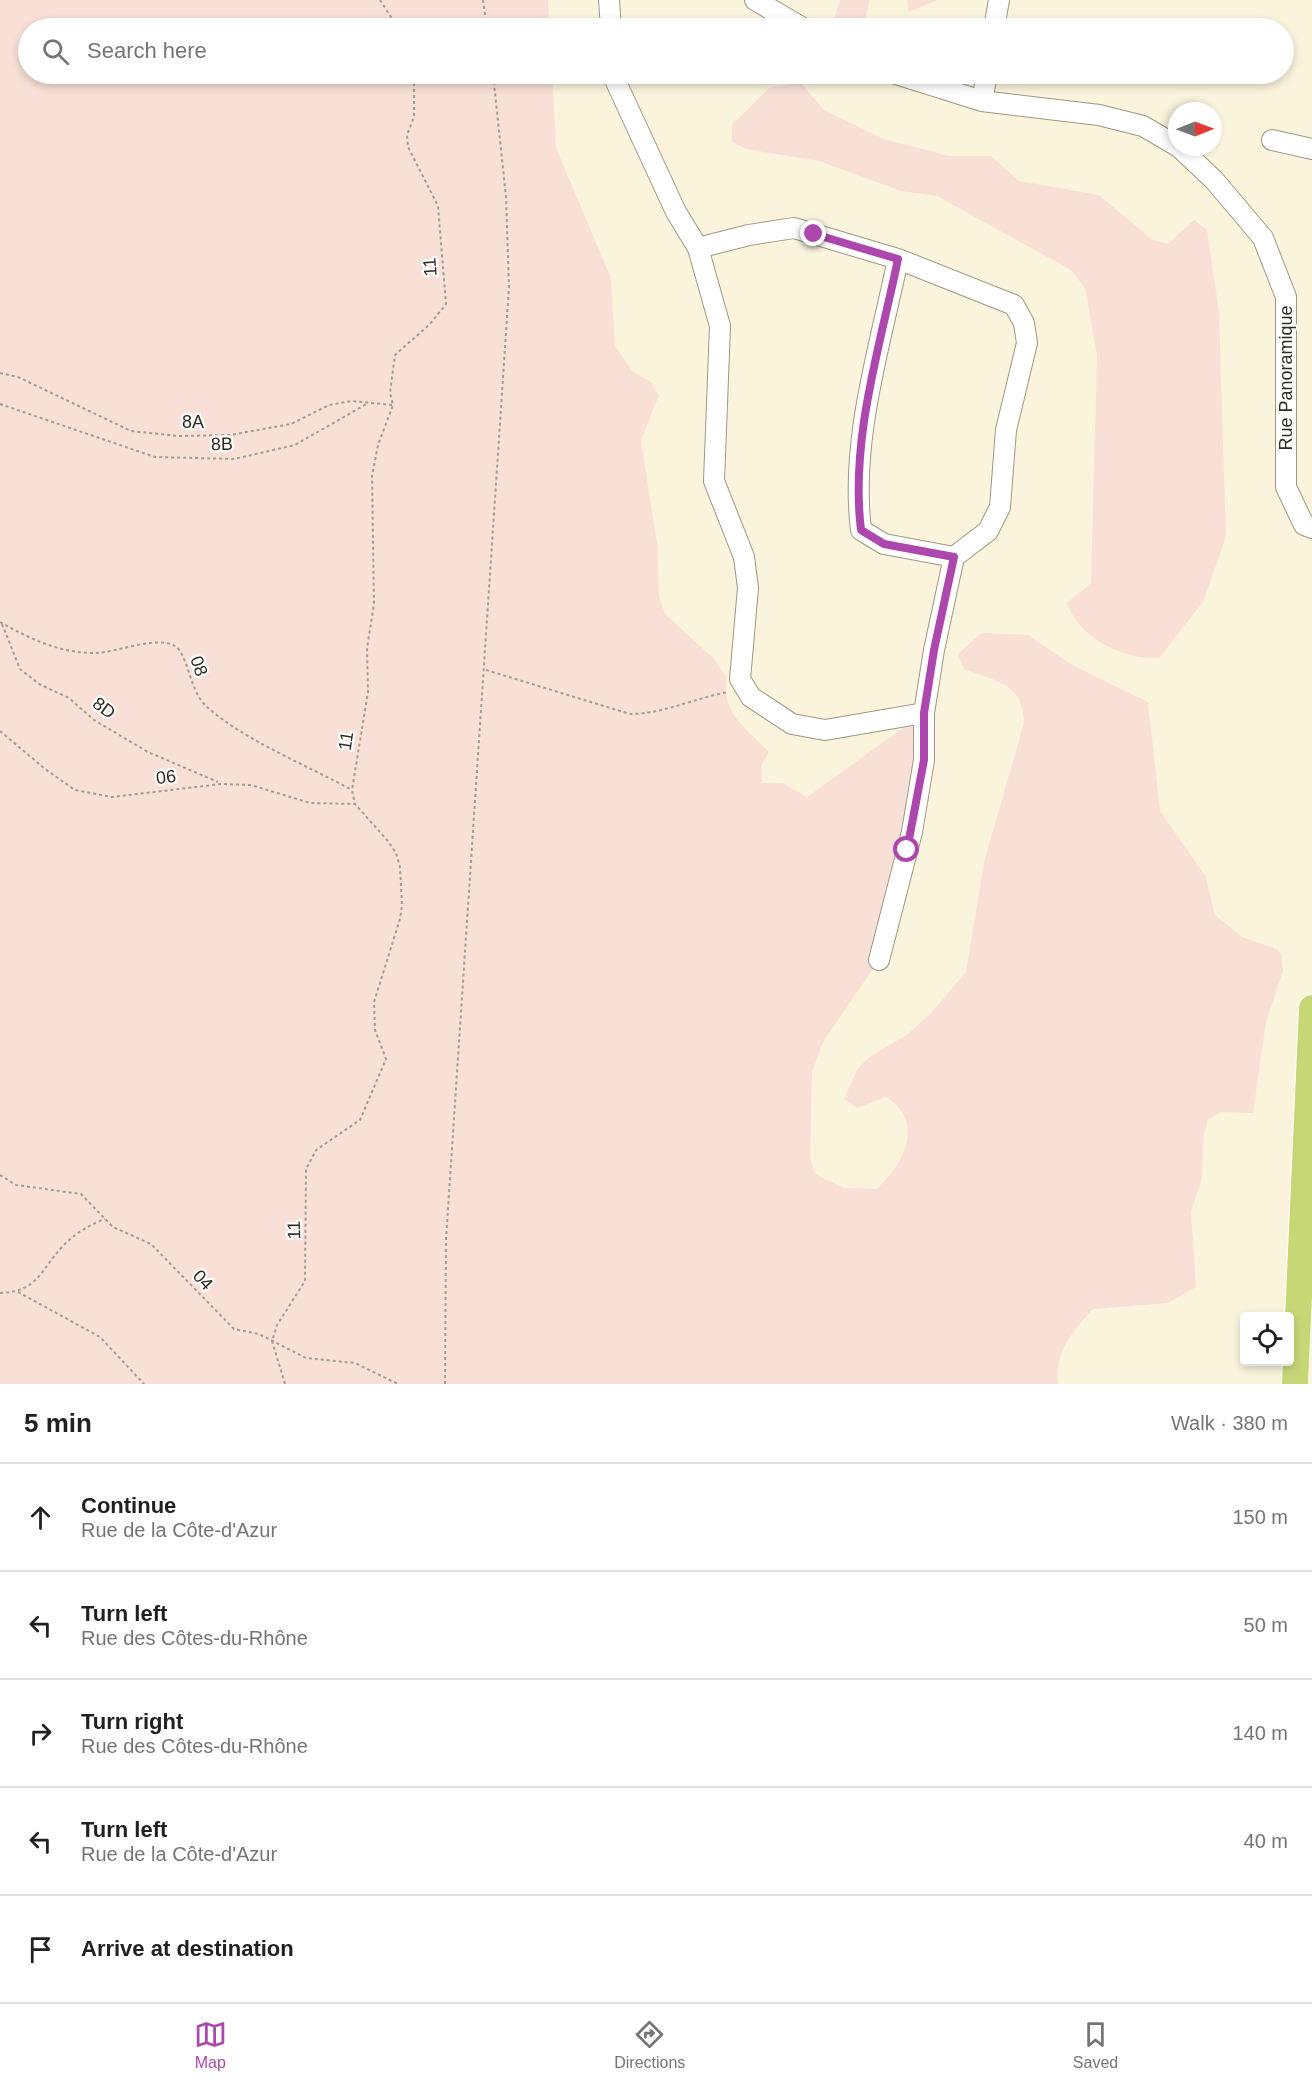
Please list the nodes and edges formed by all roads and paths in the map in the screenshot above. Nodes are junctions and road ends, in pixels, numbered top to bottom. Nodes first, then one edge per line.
1 (380, 0) edge
2 (483, 0) edge
3 (609, 0) edge
4 (755, 0) edge
5 (999, 0) edge
6 (392, 18) edge
7 (486, 18) edge
8 (610, 18) edge
9 (786, 18) edge
10 (996, 18) edge
11 (414, 84) edge
12 (494, 84) edge
13 (617, 84) edge
14 (928, 84) edge
15 (985, 84) edge
16 (982, 101) junction
17 (1168, 140) edge
18 (1272, 140) dead end
19 (1312, 149) edge
20 (1189, 156) edge
21 (698, 248) junction
22 (898, 259) junction
23 (0, 373) edge
24 (368, 403) junction
25 (0, 404) edge
26 (393, 405) junction
27 (1312, 528) edge
28 (954, 557) junction
29 (1, 623) edge
30 (484, 670) junction
31 (742, 684) junction
32 (924, 713) junction
33 (0, 731) edge
34 (221, 784) junction
35 (352, 790) junction
36 (355, 804) junction
37 (879, 960) dead end
38 (1312, 1008) edge
39 (0, 1175) edge
40 (105, 1219) junction
41 (18, 1292) junction
42 (0, 1293) edge
43 (272, 1341) junction
44 (144, 1384) edge
45 (285, 1384) edge
46 (398, 1384) edge
47 (445, 1384) edge
48 (1295, 1384) edge

1 - 6 path
2 - 7 path
3 - 8 street
4 - 9 street
5 - 10 street
11 - 26 path, 11
12 - 30 path
13 - 21 street
14 - 16 street, Rue Panoramique
15 - 16 street
16 - 17 street, Rue Panoramique
18 - 19 street
20 - 27 street, Rue Panoramique
21 - 22 street
21 - 31 street
22 - 28 street
22 - 28 street
23 - 24 path, 8A
24 - 25 path, 8B
24 - 26 path, 8A
26 - 35 path, 11
28 - 32 street
29 - 34 path, 8D
29 - 35 path, 08
30 - 31 path
30 - 47 path
31 - 32 street
32 - 37 street
33 - 34 path, 06
34 - 36 path, 06
35 - 36 path, 11
36 - 43 path, 11
38 - 48 main road
39 - 40 path, 04
40 - 41 path
40 - 43 path, 04
41 - 42 path
41 - 44 path
43 - 45 path
43 - 46 path, 04

